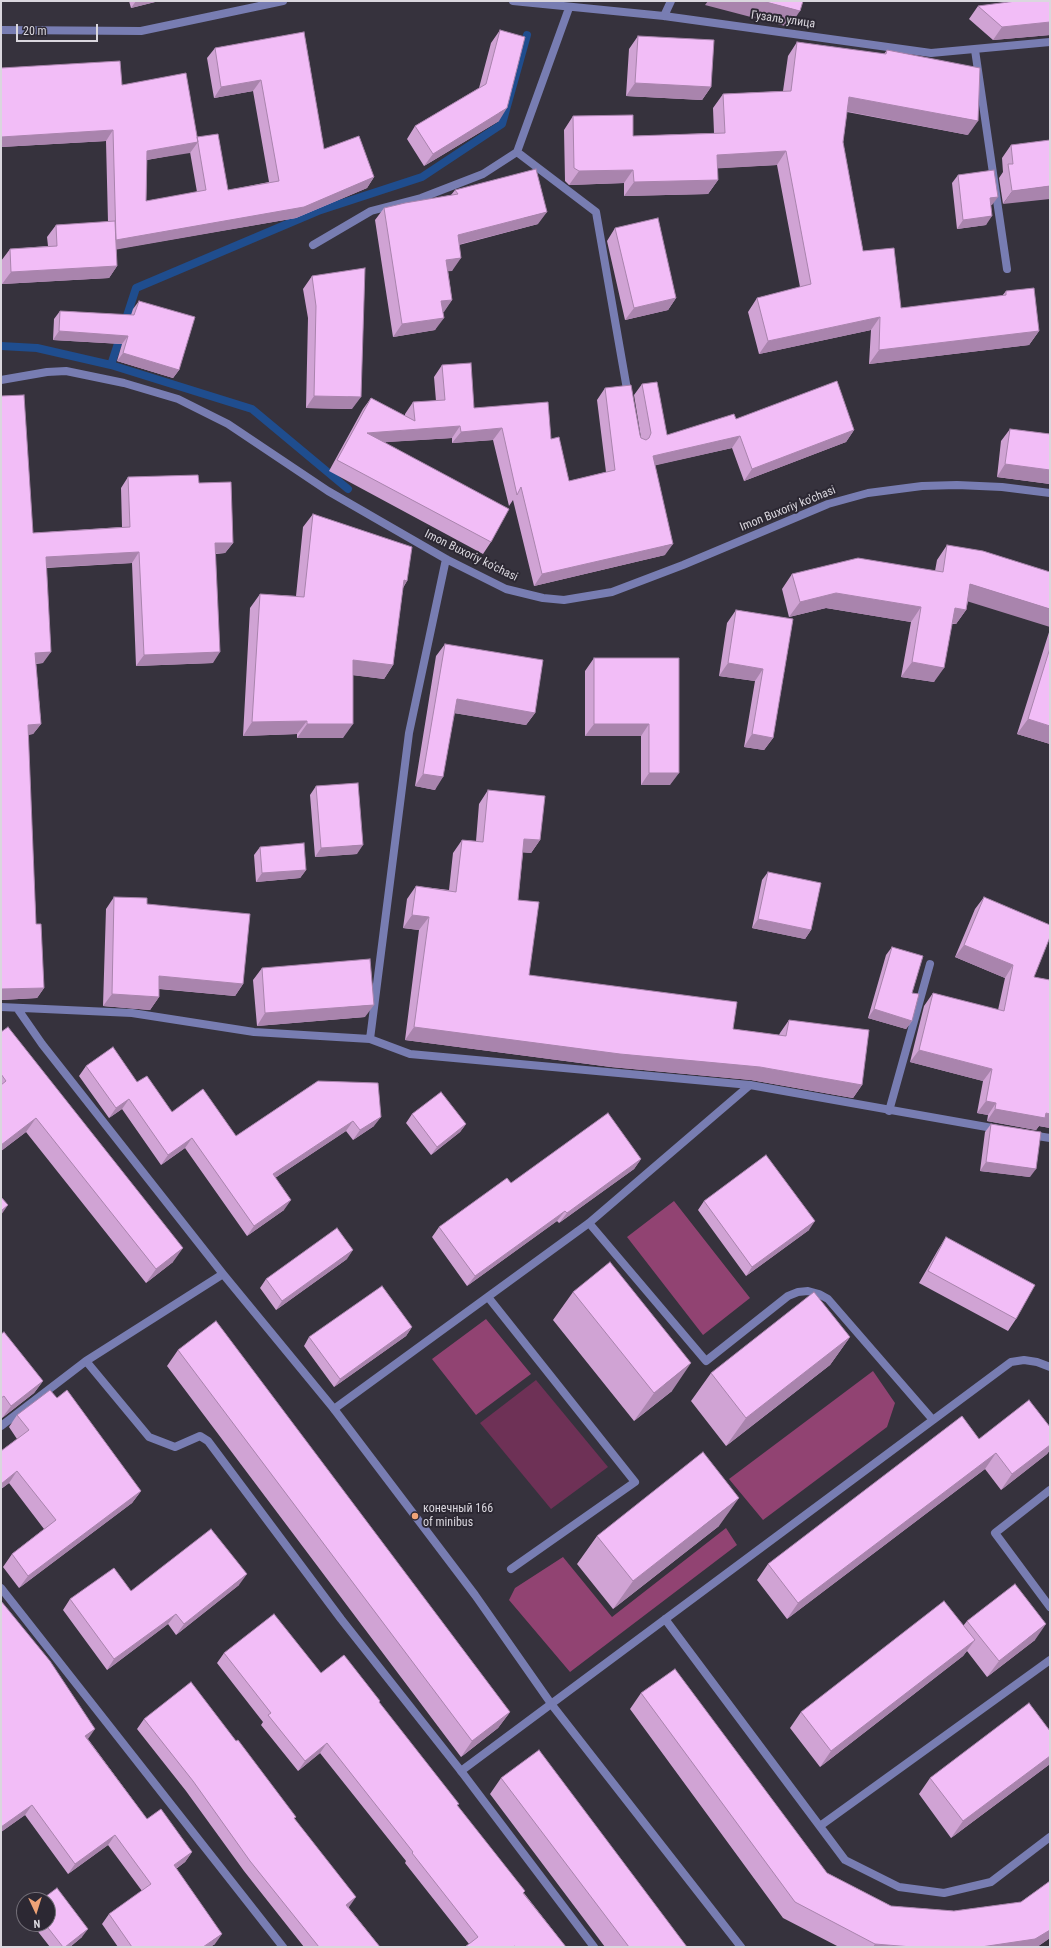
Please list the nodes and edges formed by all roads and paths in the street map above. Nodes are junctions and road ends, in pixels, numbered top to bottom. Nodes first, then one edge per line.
1 (283, 1) edge
2 (513, 1) edge
3 (671, 1) edge
4 (569, 8) junction
5 (664, 16) junction
6 (1, 30) edge
7 (1050, 42) edge
8 (975, 50) junction
9 (517, 152) junction
10 (313, 245) dead end
11 (1007, 269) dead end
12 (1, 380) edge
13 (630, 407) edge
14 (1050, 493) edge
15 (446, 559) junction
16 (930, 964) dead end
17 (1, 1007) edge
18 (17, 1008) junction
19 (370, 1039) junction
20 (750, 1085) junction
21 (889, 1111) junction
22 (1004, 1130) edge
23 (1019, 1133) edge
24 (1050, 1138) edge
25 (589, 1223) junction
26 (223, 1274) junction
27 (488, 1297) junction
28 (86, 1361) junction
29 (1050, 1367) edge
30 (334, 1409) junction
31 (933, 1420) junction
32 (1, 1426) edge
33 (1050, 1490) edge
34 (511, 1569) dead end
35 (1, 1588) edge
36 (1050, 1607) edge
37 (665, 1619) junction
38 (1050, 1660) edge
39 (552, 1705) junction
40 (461, 1771) junction
41 (820, 1826) junction
42 (1050, 1837) edge
43 (283, 1947) edge
44 (594, 1947) edge
45 (742, 1947) edge

1 - 6 street
2 - 4 street, Гузаль улица
3 - 5 street
4 - 5 street, Гузаль улица
4 - 9 street
5 - 8 street, Гузаль улица
7 - 8 street, Гузаль улица
8 - 11 street
9 - 10 street
9 - 13 street
12 - 15 street, Imon Buxoriy ko'chasi
14 - 15 street, Imon Buxoriy ko'chasi
15 - 19 street
16 - 21 street
17 - 18 street
18 - 19 street
18 - 26 street
19 - 20 street
20 - 21 street
20 - 25 street
21 - 22 street
23 - 24 street
25 - 27 street
25 - 31 street
26 - 28 street
26 - 30 street
27 - 30 street
27 - 34 street
28 - 32 street
28 - 40 street
29 - 31 street
30 - 39 street
31 - 37 street
33 - 36 street
35 - 43 street
37 - 39 street
37 - 41 street
38 - 41 street
39 - 40 street
39 - 45 street
40 - 44 street
41 - 42 street

